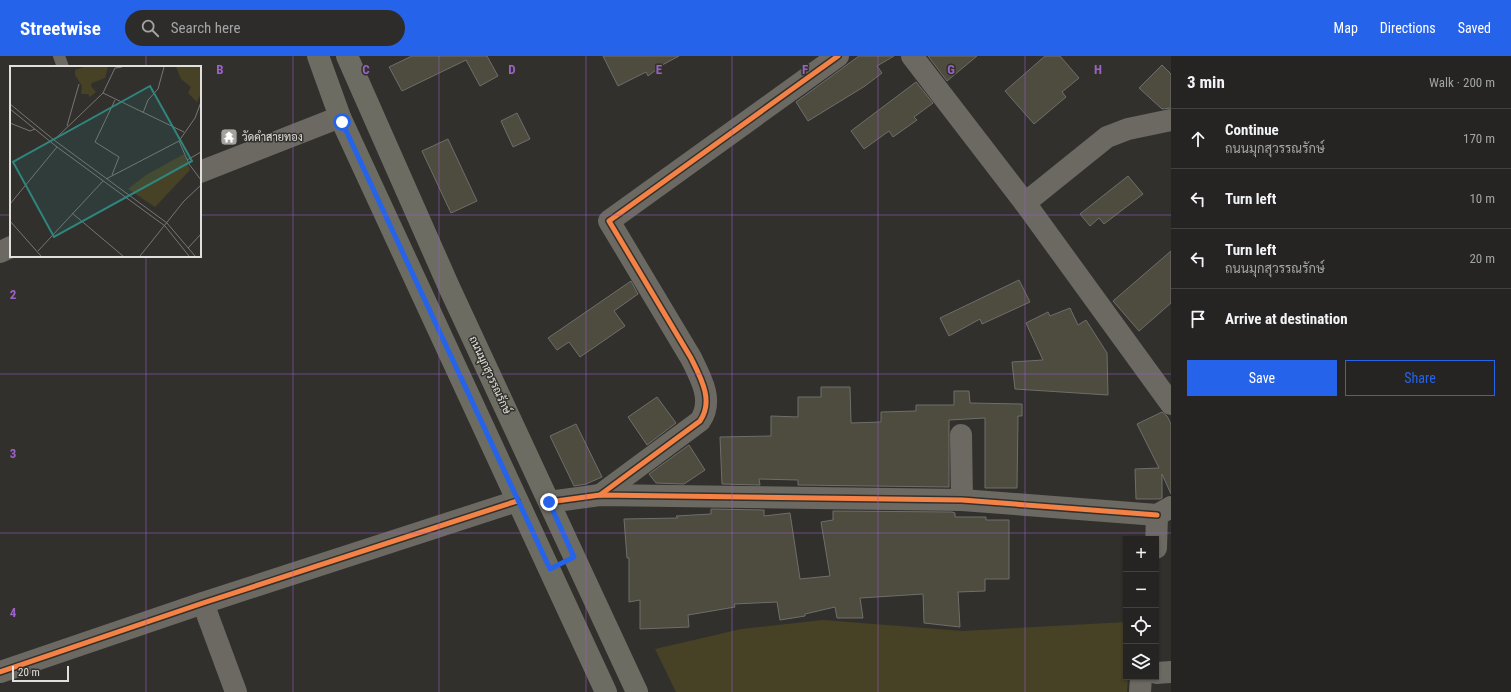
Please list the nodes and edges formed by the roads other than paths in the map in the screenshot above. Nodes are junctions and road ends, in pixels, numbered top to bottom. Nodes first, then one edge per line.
1 (59, 56) edge
2 (318, 56) edge
3 (838, 56) edge
4 (912, 56) edge
5 (349, 57) edge
6 (63, 66) edge
7 (340, 117) junction
8 (1171, 120) edge
9 (201, 172) edge
10 (1025, 203) junction
11 (10, 247) edge
12 (0, 252) edge
13 (1171, 404) edge
14 (961, 435) dead end
15 (600, 495) junction
16 (962, 500) junction
17 (518, 501) junction
18 (549, 502) junction
19 (1164, 511) edge
20 (1159, 536) edge
21 (574, 557) junction
22 (550, 569) junction
23 (203, 603) junction
24 (0, 672) edge
25 (1159, 672) edge
26 (1171, 672) edge
27 (1141, 680) edge
28 (236, 692) edge
29 (606, 692) edge
30 (637, 692) edge
31 (1140, 692) edge

1 - 6 lane
2 - 7 main road
3 - 15 street
4 - 10 street
5 - 18 main road, ถนนมุกสุวรรณรักษ์
7 - 9 street
7 - 17 main road
8 - 10 street
10 - 13 street
11 - 12 street
14 - 16 street
15 - 16 street
15 - 18 street
16 - 19 street
17 - 22 main road
17 - 23 street
18 - 21 main road, ถนนมุกสุวรรณรักษ์
19 - 20 street
21 - 22 main road
21 - 30 main road, ถนนมุกสุวรรณรักษ์
22 - 29 main road
23 - 24 street
23 - 28 street
25 - 26 street
27 - 31 street

